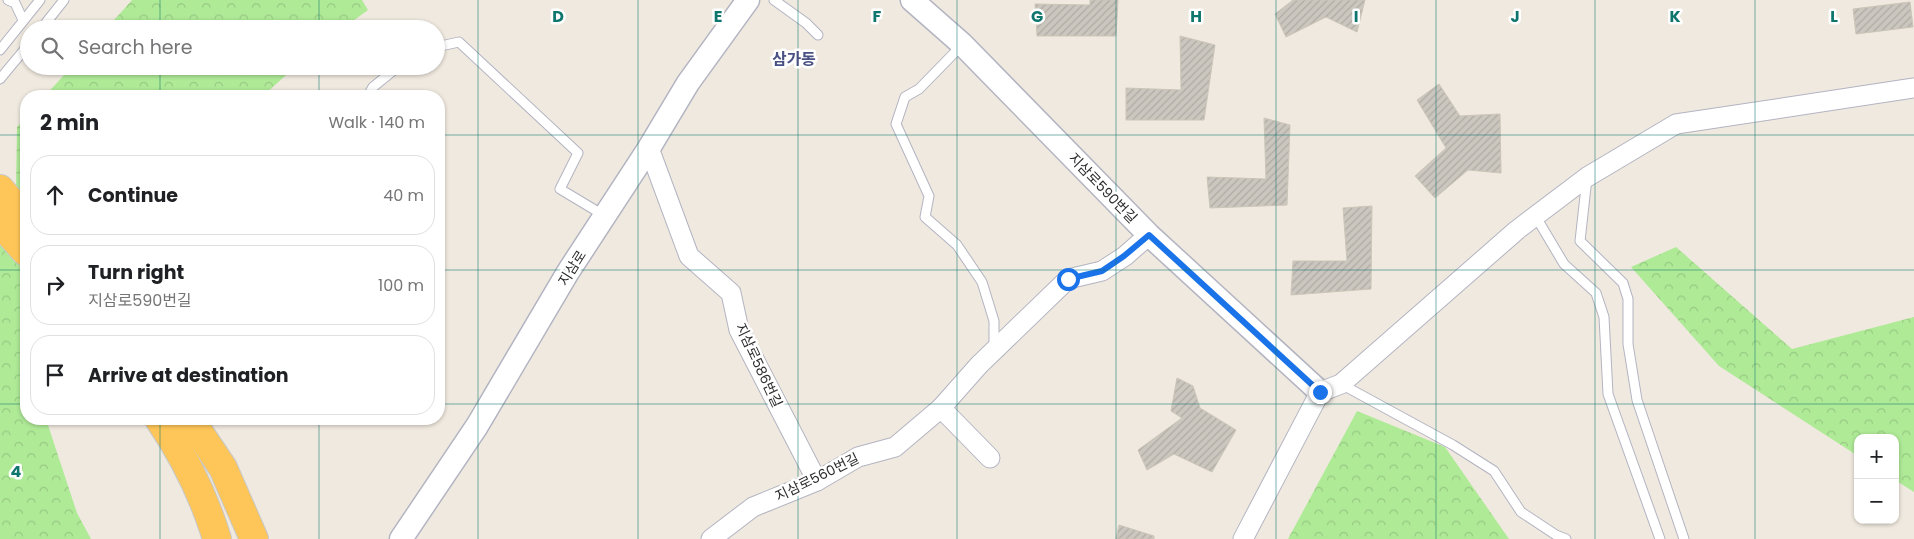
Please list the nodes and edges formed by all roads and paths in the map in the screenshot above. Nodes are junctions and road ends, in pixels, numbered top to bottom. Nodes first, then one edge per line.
1 (8, 0) edge
2 (40, 0) edge
3 (64, 0) edge
4 (748, 0) edge
5 (774, 0) edge
6 (912, 0) edge
7 (23, 20) joint
8 (48, 20) edge
9 (20, 24) edge
10 (818, 35) dead end
11 (962, 44) junction
12 (445, 45) edge
13 (0, 50) edge
14 (20, 55) edge
15 (387, 75) edge
16 (0, 79) edge
17 (1914, 88) edge
18 (371, 90) edge
19 (649, 148) junction
20 (1587, 177) junction
21 (0, 189) edge
22 (20, 212) edge
23 (605, 216) junction
24 (1536, 218) junction
25 (0, 223) edge
26 (1149, 235) junction
27 (20, 245) edge
28 (994, 350) junction
29 (1341, 384) junction
30 (1320, 392) junction
31 (941, 408) junction
32 (194, 425) edge
33 (179, 431) edge
34 (990, 458) dead end
35 (817, 480) junction
36 (203, 539) edge
37 (218, 539) edge
38 (236, 539) edge
39 (254, 539) edge
40 (401, 539) edge
41 (711, 539) edge
42 (1244, 539) edge
43 (1566, 539) edge
44 (1660, 539) edge
45 (1684, 539) edge

1 - 7 lane
2 - 7 lane
3 - 8 lane
4 - 19 street, 지삼로
5 - 10 lane
6 - 11 street, 지삼로590번길
9 - 13 lane
11 - 26 street, 지삼로590번길
11 - 28 lane
12 - 23 lane
14 - 16 lane
15 - 18 lane
17 - 20 street
19 - 23 street, 지삼로
19 - 35 street, 지삼로586번길
20 - 24 street
20 - 45 lane
21 - 22 highway
23 - 40 street, 지삼로
24 - 29 street
24 - 44 lane
25 - 27 highway
26 - 28 street, 지삼로560번길
26 - 30 street, 지삼로590번길
28 - 31 street, 지삼로560번길
29 - 30 street
29 - 43 lane
30 - 42 street
31 - 34 street
31 - 35 street, 지삼로560번길
32 - 39 highway
33 - 36 highway
33 - 37 highway
33 - 38 highway
35 - 41 street, 지삼로560번길

